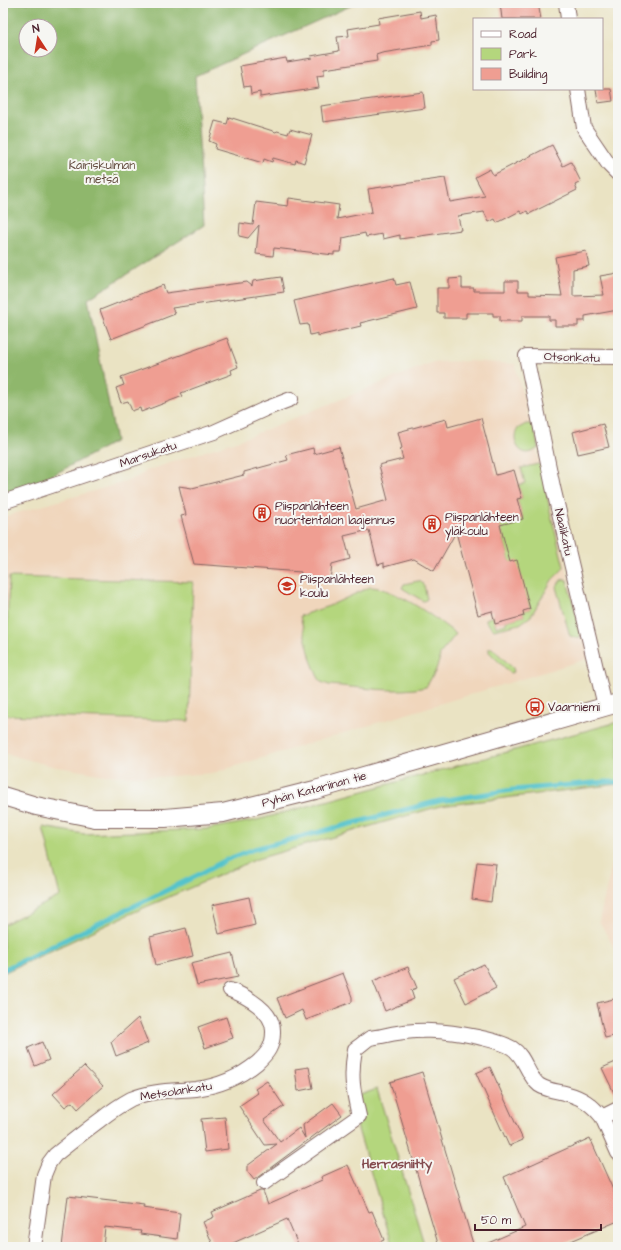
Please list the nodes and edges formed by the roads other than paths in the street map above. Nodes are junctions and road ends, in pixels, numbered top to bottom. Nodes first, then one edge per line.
1 (566, 3) edge
2 (568, 18) edge
3 (578, 90) edge
4 (618, 174) edge
5 (526, 356) joint
6 (618, 357) edge
7 (291, 399) dead end
8 (3, 502) edge
9 (611, 705) edge
10 (3, 796) edge
11 (230, 990) dead end
12 (618, 1109) edge
13 (602, 1117) junction
14 (618, 1153) edge
15 (264, 1183) dead end
16 (34, 1247) edge

1 - 2 street
3 - 4 street
5 - 6 street, Otsonkatu
5 - 9 street, Naalikatu
7 - 8 street, Marsukatu
9 - 10 street, Pyhän Katariinan tie
11 - 16 street, Metsolankatu
12 - 13 street
13 - 14 street
13 - 15 street

